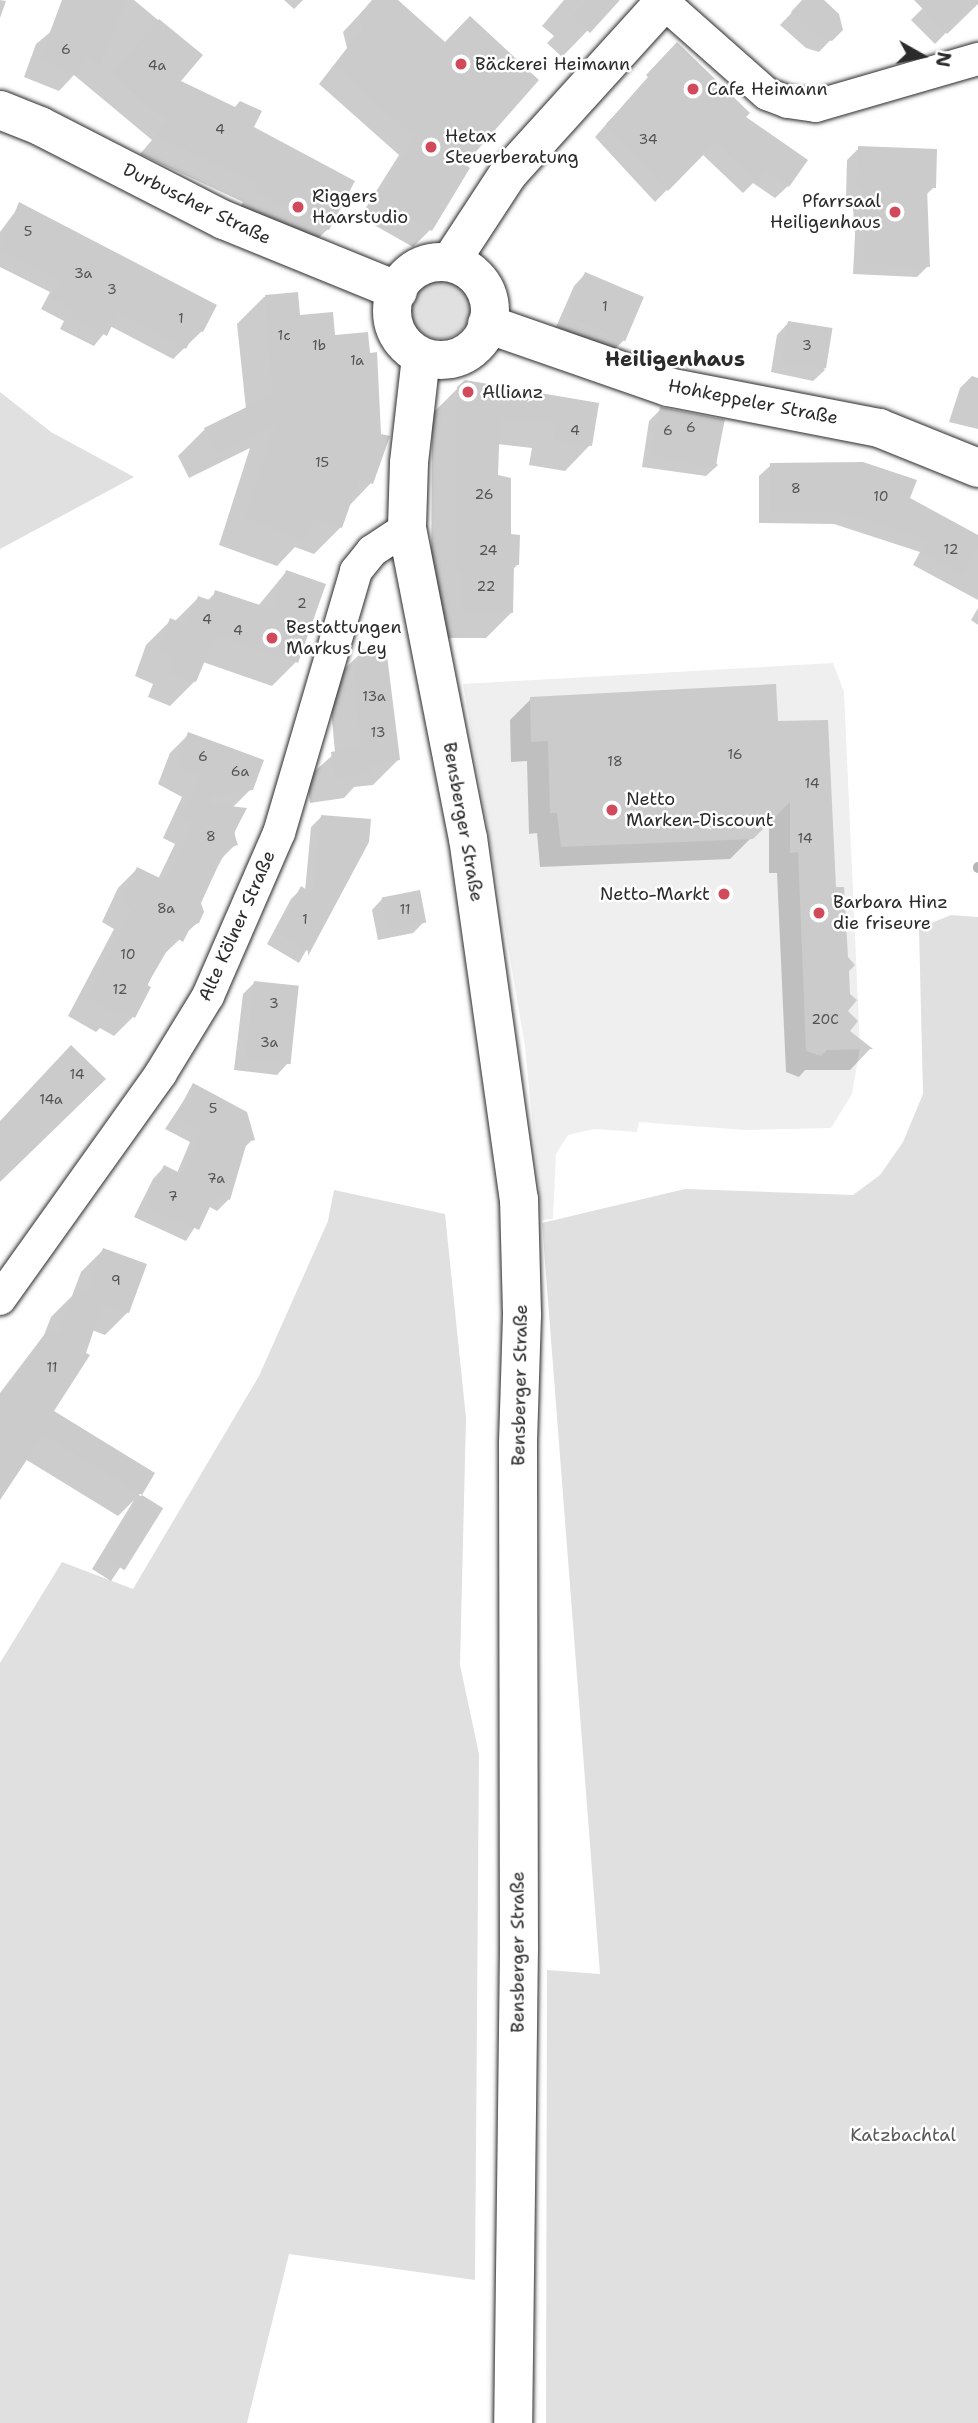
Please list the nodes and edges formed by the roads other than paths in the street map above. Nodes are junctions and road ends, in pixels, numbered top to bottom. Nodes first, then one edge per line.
1 (665, 1) edge
2 (978, 59) edge
3 (0, 110) edge
4 (451, 261) junction
5 (398, 292) junction
6 (487, 324) junction
7 (421, 356) junction
8 (978, 468) edge
9 (407, 528) junction
10 (0, 1299) edge
11 (513, 2423) edge

1 - 2 street
1 - 4 main road
3 - 5 main road, Durbuscher Straße
4 - 5 main road
4 - 6 main road
5 - 7 main road
6 - 7 main road
6 - 8 main road, Hohkeppeler Straße
7 - 9 main road, Bensberger Straße
9 - 10 street, Alte Kölner Straße
9 - 11 main road, Bensberger Straße

